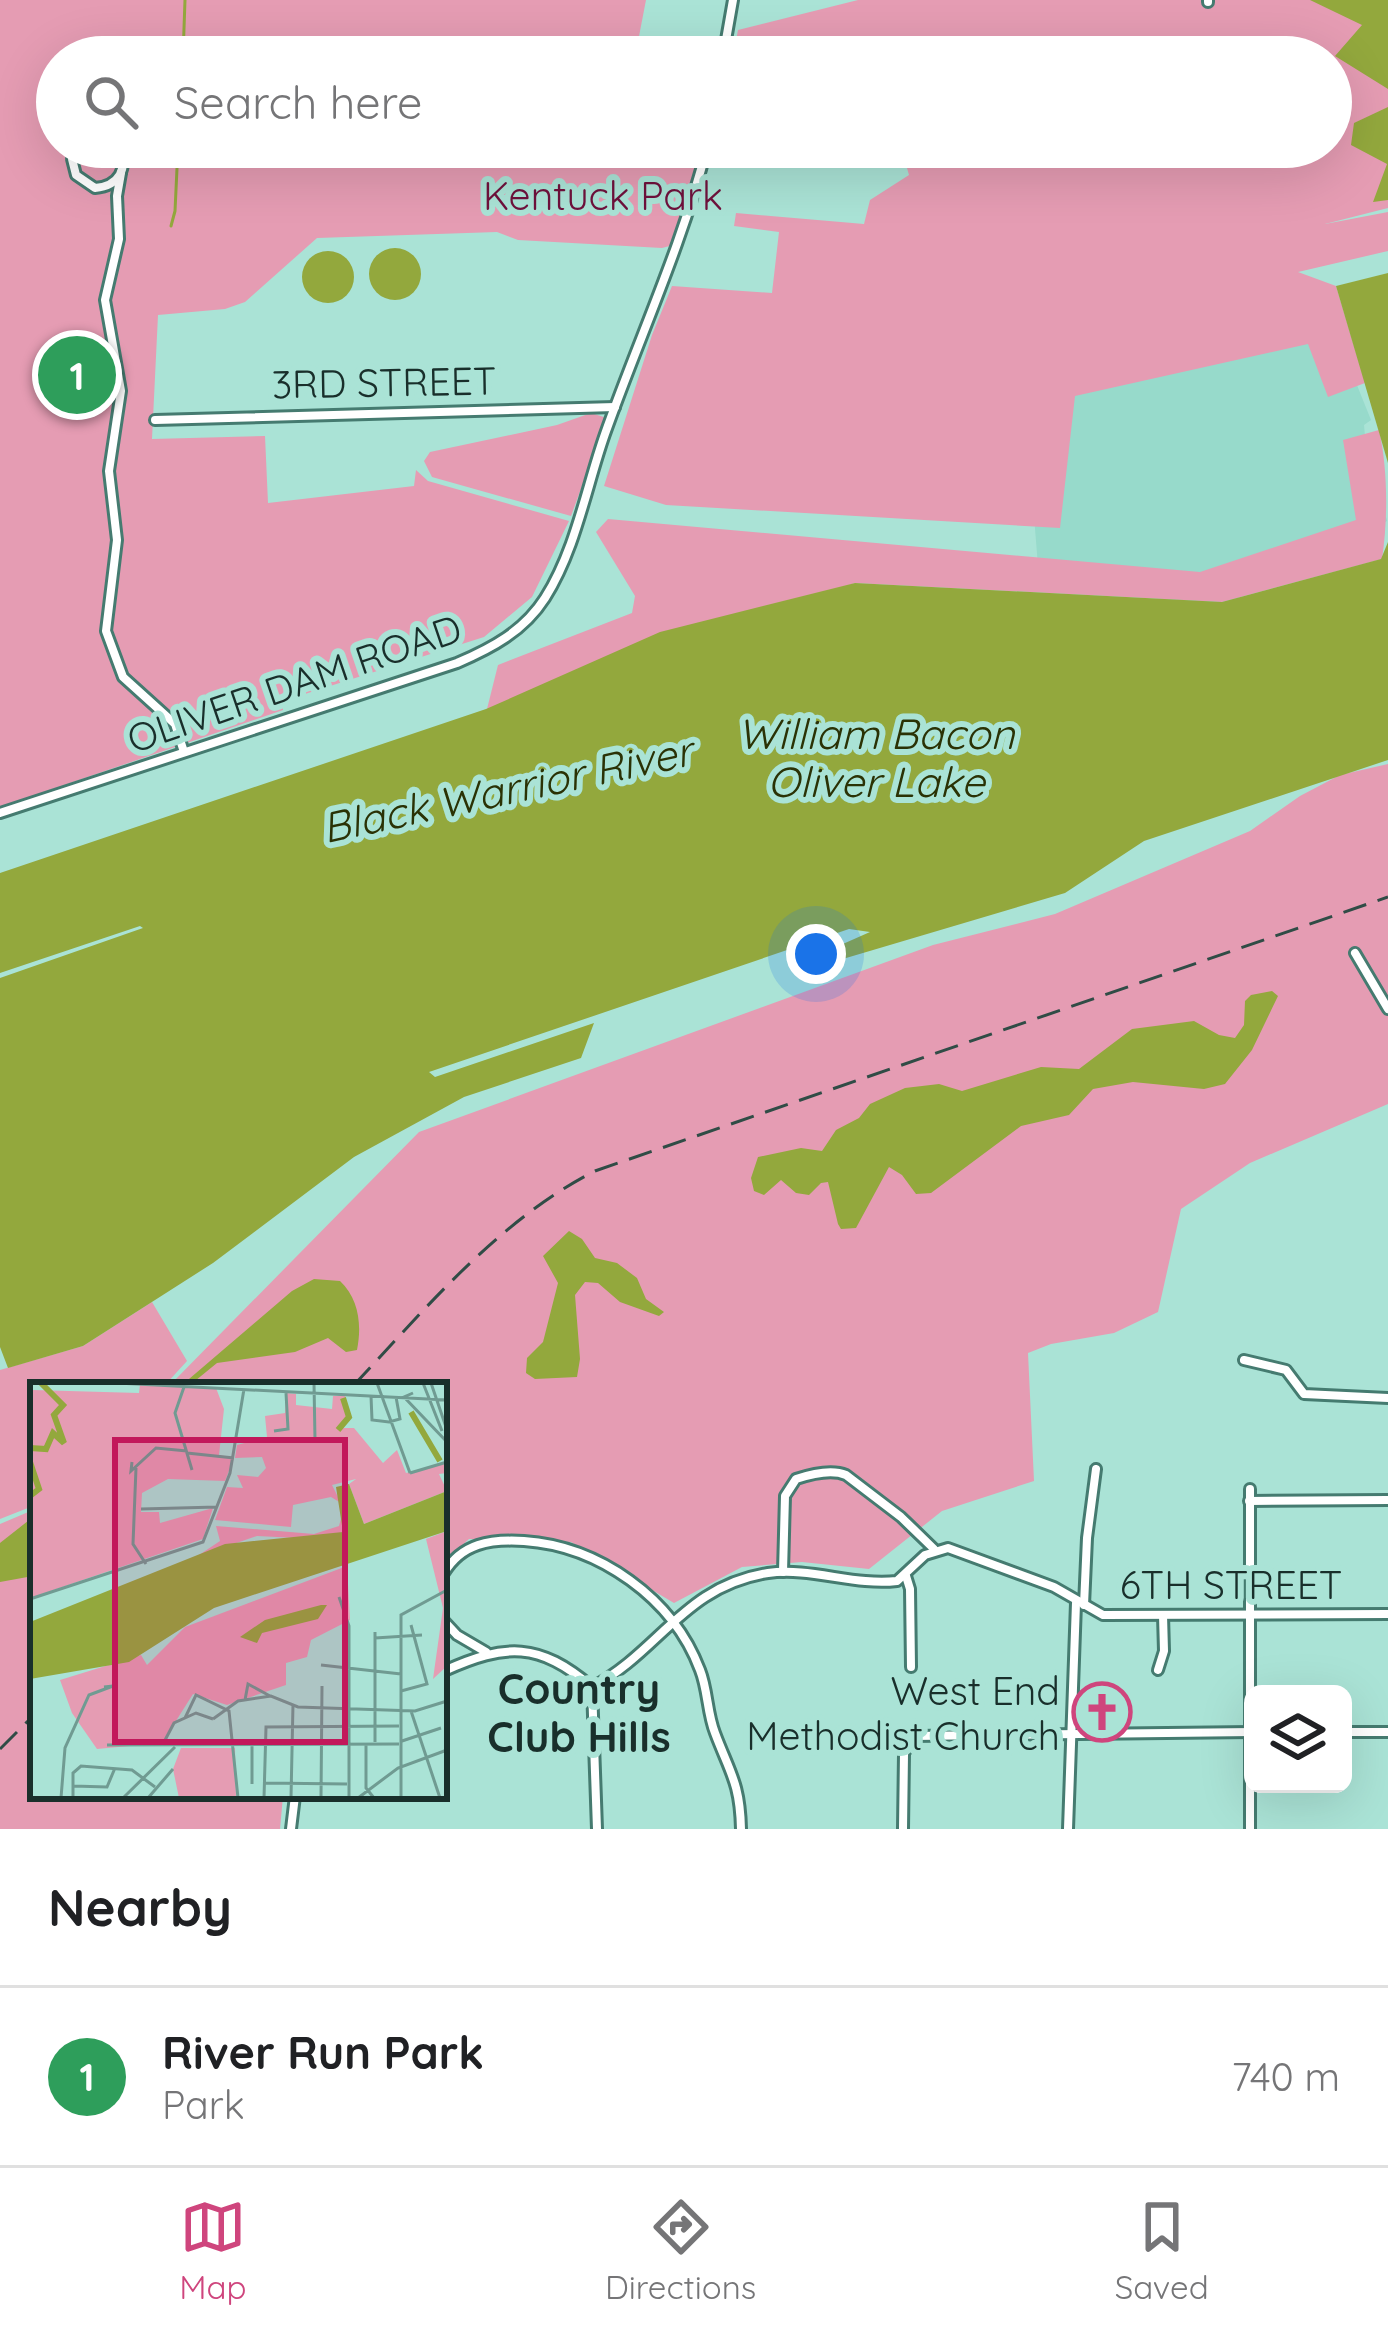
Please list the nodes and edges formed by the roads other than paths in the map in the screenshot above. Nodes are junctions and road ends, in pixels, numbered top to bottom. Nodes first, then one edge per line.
1 (733, 0) edge
2 (727, 36) edge
3 (74, 168) edge
4 (122, 168) edge
5 (701, 168) edge
6 (122, 172) junction
7 (95, 188) junction
8 (119, 214) junction
9 (615, 407) junction
10 (155, 420) dead end
11 (184, 752) junction
12 (0, 813) edge
13 (1355, 953) dead end
14 (1388, 1009) edge
15 (1244, 1360) dead end
16 (1388, 1398) edge
17 (1096, 1469) dead end
18 (1250, 1489) dead end
19 (1388, 1500) edge
20 (1249, 1501) junction
21 (934, 1550) junction
22 (447, 1570) edge
23 (783, 1572) junction
24 (906, 1576) junction
25 (1080, 1604) junction
26 (1252, 1614) junction
27 (1388, 1614) edge
28 (1163, 1615) junction
29 (671, 1620) junction
30 (447, 1625) edge
31 (487, 1652) junction
32 (911, 1666) dead end
33 (447, 1670) edge
34 (1159, 1670) dead end
35 (1252, 1685) edge
36 (592, 1687) junction
37 (1244, 1732) edge
38 (1352, 1732) edge
39 (1388, 1732) edge
40 (1071, 1734) junction
41 (1251, 1793) edge
42 (295, 1799) edge
43 (291, 1829) edge
44 (597, 1829) edge
45 (741, 1829) edge
46 (903, 1829) edge
47 (1068, 1829) edge
48 (1250, 1829) edge

1 - 2 street
3 - 7 street
4 - 6 street
5 - 9 street, OLIVER DAM ROAD
6 - 7 street
6 - 8 street
7 - 8 street
8 - 11 street
9 - 10 street, 3RD STREET
9 - 11 street, OLIVER DAM ROAD
11 - 12 street, OLIVER DAM ROAD
13 - 14 street
15 - 16 street
17 - 25 street
18 - 20 street
19 - 20 street
20 - 26 street
21 - 23 street
21 - 24 street
21 - 25 street, 6TH STREET
22 - 29 street
23 - 24 street
23 - 29 street
24 - 32 street
25 - 28 street, 6TH STREET
25 - 40 street
26 - 27 street, 6TH STREET
26 - 28 street, 6TH STREET
26 - 35 street
28 - 34 street
29 - 36 street
29 - 45 street
30 - 31 street
31 - 33 street
31 - 36 street
36 - 44 street
37 - 40 street
38 - 39 street
40 - 46 street
40 - 47 street
41 - 48 street
42 - 43 street

